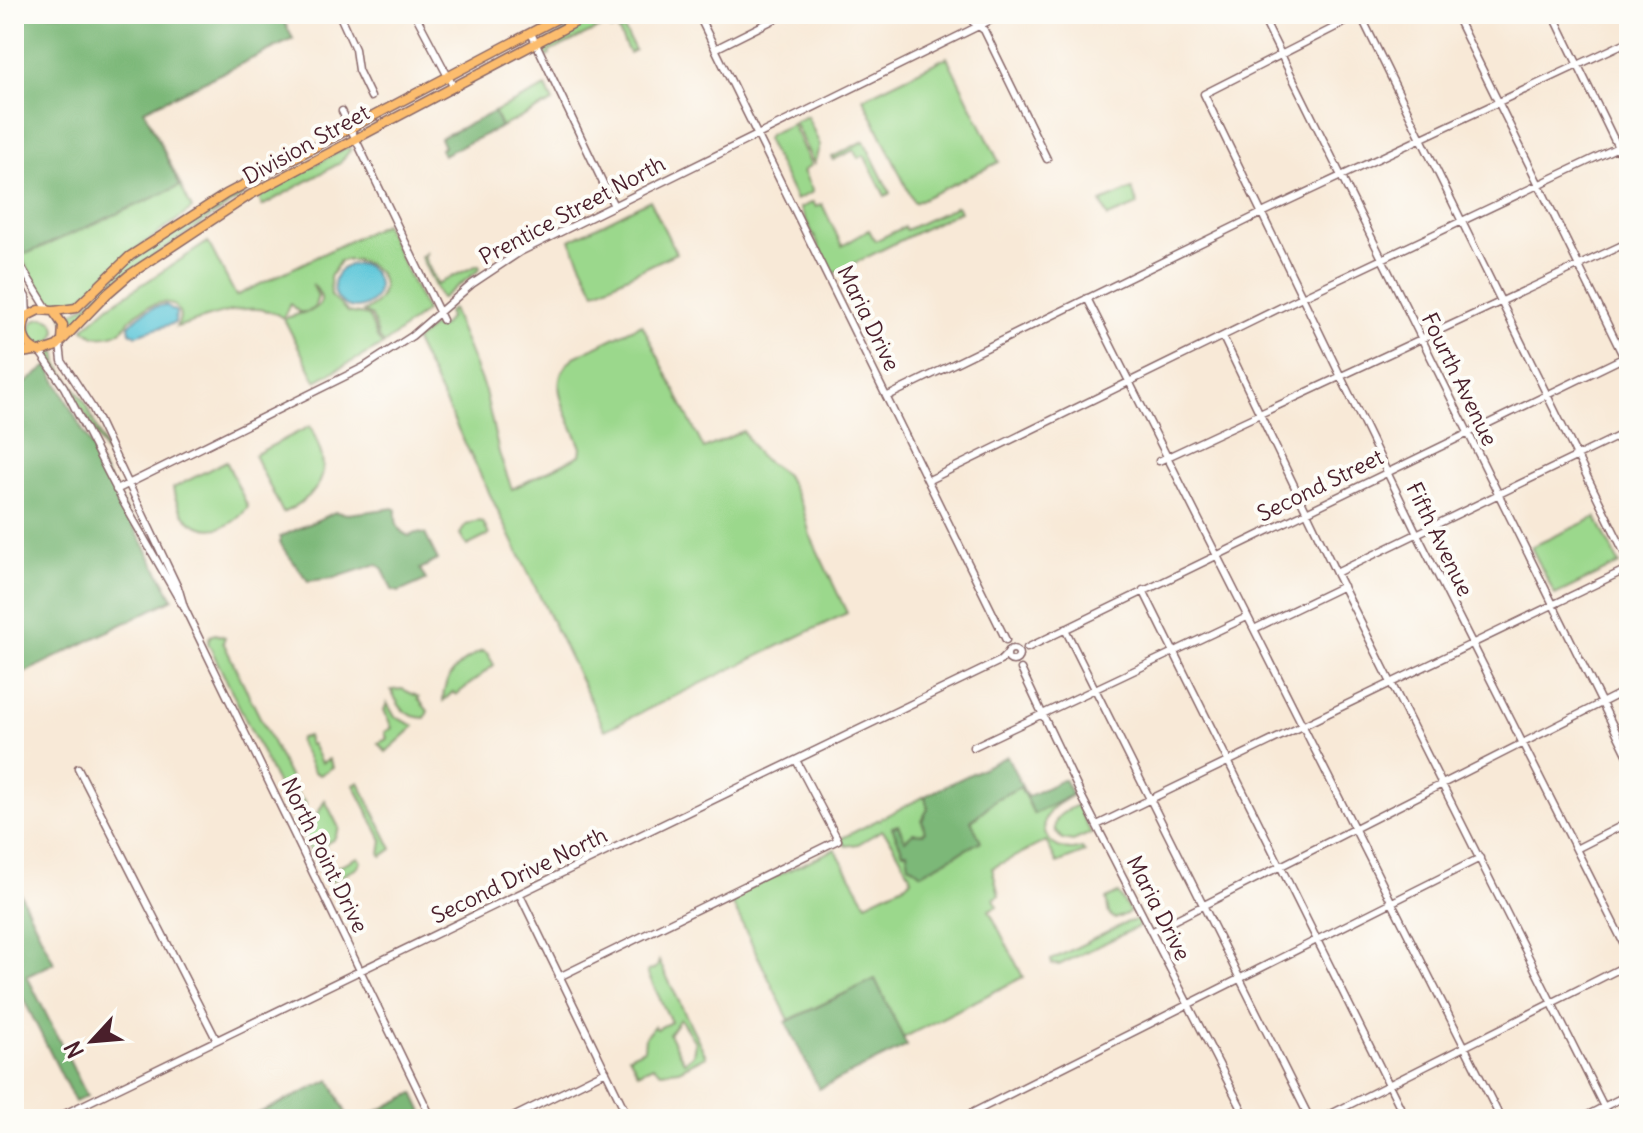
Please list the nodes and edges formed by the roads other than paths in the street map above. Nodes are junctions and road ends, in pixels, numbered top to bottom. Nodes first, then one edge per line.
1 (339, 14) edge
2 (415, 14) edge
3 (566, 14) edge
4 (591, 14) edge
5 (698, 14) edge
6 (785, 14) edge
7 (970, 14) edge
8 (1003, 14) edge
9 (1261, 14) edge
10 (1361, 14) edge
11 (1455, 14) edge
12 (1553, 14) edge
13 (979, 26) junction
14 (531, 33) junction
15 (1629, 41) edge
16 (535, 43) junction
17 (715, 49) junction
18 (1281, 55) junction
19 (1578, 64) junction
20 (448, 75) junction
21 (453, 86) junction
22 (371, 97) dead end
23 (1498, 102) junction
24 (342, 111) dead end
25 (349, 127) junction
26 (759, 135) junction
27 (354, 138) junction
28 (1421, 139) junction
29 (1618, 147) junction
30 (1047, 159) dead end
31 (1629, 170) edge
32 (1341, 176) junction
33 (1539, 185) junction
34 (614, 206) junction
35 (1262, 213) junction
36 (1462, 221) junction
37 (1629, 242) edge
38 (14, 255) edge
39 (1382, 259) junction
40 (1578, 265) junction
41 (14, 276) edge
42 (1302, 297) junction
43 (1087, 298) junction
44 (1501, 302) junction
45 (51, 311) junction
46 (439, 312) junction
47 (26, 318) junction
48 (443, 320) dead end
49 (14, 328) edge
50 (1223, 337) junction
51 (1421, 339) junction
52 (61, 342) junction
53 (38, 351) junction
54 (14, 354) edge
55 (1626, 356) edge
56 (1629, 368) edge
57 (1340, 375) junction
58 (1129, 382) junction
59 (1546, 395) junction
60 (888, 396) junction
61 (1259, 414) junction
62 (1629, 431) edge
63 (1467, 433) junction
64 (1167, 457) junction
65 (1576, 457) junction
66 (1159, 461) dead end
67 (1387, 471) junction
68 (929, 480) junction
69 (127, 484) junction
70 (116, 490) junction
71 (1498, 496) junction
72 (1307, 511) junction
73 (1417, 534) junction
74 (1216, 556) junction
75 (1629, 562) edge
76 (1629, 568) edge
77 (1336, 573) junction
78 (1343, 586) junction
79 (1143, 590) junction
80 (1552, 606) junction
81 (184, 607) junction
82 (1247, 617) junction
83 (1065, 629) junction
84 (1254, 629) junction
85 (1472, 644) junction
86 (1173, 653) junction
87 (1013, 655) junction
88 (1391, 682) junction
89 (1629, 689) edge
90 (1095, 690) junction
91 (1602, 703) junction
92 (1044, 714) junction
93 (1301, 726) junction
94 (1522, 744) junction
95 (973, 747) dead end
96 (1629, 758) edge
97 (796, 760) junction
98 (1227, 761) junction
99 (78, 768) dead end
100 (1443, 783) junction
101 (1150, 800) junction
102 (1629, 822) edge
103 (1097, 825) junction
104 (1355, 829) junction
105 (1576, 849) junction
106 (1480, 858) junction
107 (1279, 867) junction
108 (520, 895) junction
109 (1392, 903) junction
110 (1202, 906) junction
111 (1151, 932) junction
112 (1316, 941) junction
113 (1629, 954) edge
114 (1629, 964) edge
115 (360, 971) junction
116 (559, 977) junction
117 (1240, 980) junction
118 (1553, 1002) junction
119 (1188, 1005) junction
120 (216, 1039) junction
121 (1464, 1046) junction
122 (606, 1071) junction
123 (1389, 1085) junction
124 (1629, 1094) edge
125 (1604, 1107) junction
126 (979, 1110) junction
127 (54, 1119) edge
128 (432, 1119) edge
129 (509, 1119) edge
130 (629, 1119) edge
131 (960, 1119) edge
132 (984, 1119) edge
133 (1247, 1119) edge
134 (1310, 1119) edge
135 (1321, 1119) edge
136 (1406, 1119) edge
137 (1501, 1119) edge
138 (1580, 1119) edge
139 (1610, 1119) edge

1 - 22 street
2 - 20 street
3 - 14 main road, Division Street
4 - 16 main road, Division Street
5 - 17 street, Maria Drive
6 - 17 street
7 - 13 street
8 - 13 street, Prentice Street North
9 - 18 street, Fourth Avenue
10 - 18 street
10 - 28 street
11 - 23 street
12 - 19 street
13 - 26 street, Prentice Street North
13 - 30 street
14 - 16 street
14 - 20 main road, Division Street
15 - 19 street
16 - 21 main road, Division Street
16 - 34 street
17 - 26 street, Maria Drive
18 - 32 street, Fourth Avenue
18 - 35 street, Fifth Avenue
19 - 23 street
19 - 29 street
20 - 21 street
20 - 25 main road, Division Street
21 - 27 main road, Division Street
23 - 28 street
23 - 33 street
24 - 25 street
25 - 27 street
25 - 45 main road, Division Street
26 - 34 street, Prentice Street North
26 - 60 street, Maria Drive
27 - 46 street
27 - 52 main road, Division Street
28 - 32 street
28 - 36 street
29 - 31 street
29 - 33 street
32 - 35 street
32 - 39 street, Fourth Avenue
33 - 36 street
33 - 40 street
34 - 46 street, Prentice Street North
35 - 42 street, Fifth Avenue
35 - 43 street
36 - 39 street
36 - 44 street
37 - 40 street
38 - 45 street
39 - 42 street
39 - 51 street, Fourth Avenue
40 - 44 street
40 - 55 street
41 - 47 street
42 - 50 street
42 - 57 street, Fifth Avenue
43 - 58 street
43 - 60 street
44 - 51 street
44 - 59 street
45 - 47 main road
45 - 52 main road
46 - 48 street
46 - 69 street, Prentice Street North
47 - 49 main road
47 - 53 main road
50 - 58 street
50 - 61 street
51 - 57 street
51 - 63 street, Fourth Avenue
52 - 53 main road
52 - 69 street, North Point Drive
53 - 54 main road
53 - 70 street, North Point Drive
55 - 56 street
55 - 59 street, Second Street
57 - 61 street
57 - 67 street, Fifth Avenue
58 - 64 street
58 - 68 street
59 - 63 street, Second Street
59 - 65 street
60 - 68 street, Maria Drive
61 - 64 street
61 - 72 street
62 - 65 street
63 - 67 street, Second Street
63 - 71 street, Fourth Avenue
64 - 66 street
64 - 74 street
65 - 71 street
65 - 75 street
67 - 72 street, Second Street
67 - 73 street, Fifth Avenue
68 - 87 street, Maria Drive
69 - 70 street, Prentice Street North
69 - 81 street, North Point Drive
70 - 81 street, North Point Drive
71 - 73 street
71 - 80 street, Fourth Avenue
72 - 74 street, Second Street
72 - 77 street
73 - 77 street
73 - 85 street, Fifth Avenue
74 - 79 street, Second Street
74 - 82 street
76 - 80 street
77 - 78 street
78 - 84 street
78 - 88 street
79 - 83 street, Second Street
79 - 86 street
80 - 85 street
80 - 91 street, Fourth Avenue
81 - 115 street, North Point Drive
82 - 84 street
82 - 86 street
83 - 87 street, Second Street
83 - 90 street
84 - 93 street
85 - 88 street
85 - 94 street, Fifth Avenue
86 - 90 street
86 - 98 street
87 - 92 street, Maria Drive
87 - 97 street, Second Drive North
88 - 93 street
88 - 100 street
89 - 91 street
90 - 92 street
90 - 101 street
91 - 94 street
91 - 96 street, Fourth Avenue
92 - 95 street
92 - 103 street, Maria Drive
93 - 98 street
93 - 104 street
94 - 100 street
94 - 105 street, Fifth Avenue
97 - 108 street, Second Drive North
97 - 116 street
98 - 101 street
98 - 107 street
99 - 120 street
100 - 104 street
100 - 106 street
101 - 103 street
101 - 110 street
102 - 105 street
103 - 111 street, Maria Drive
104 - 107 street
104 - 109 street
105 - 113 street, Fifth Avenue
106 - 109 street
106 - 118 street
107 - 110 street
107 - 112 street
108 - 115 street, Second Drive North
108 - 116 street
109 - 112 street
109 - 121 street
110 - 111 street
110 - 117 street
111 - 119 street, Maria Drive
112 - 117 street
112 - 123 street
114 - 118 street
115 - 120 street, Second Drive North
115 - 128 street, North Point Drive
116 - 122 street
117 - 119 street
117 - 134 street
118 - 121 street
118 - 125 street
119 - 126 street
119 - 133 street, Maria Drive
120 - 127 street, Second Drive North
121 - 123 street
121 - 137 street
122 - 129 street
122 - 130 street
123 - 135 street
123 - 136 street
124 - 125 street
125 - 138 street
125 - 139 street
126 - 131 street
126 - 132 street

